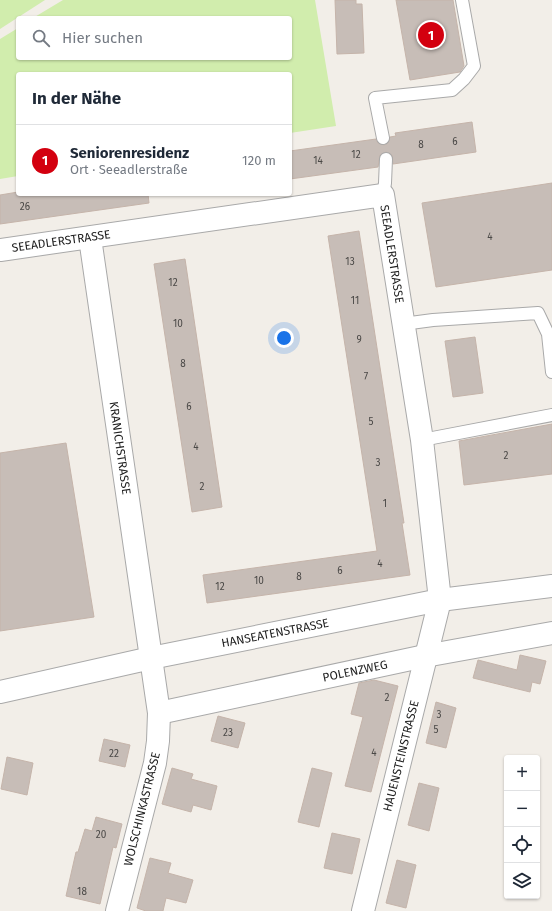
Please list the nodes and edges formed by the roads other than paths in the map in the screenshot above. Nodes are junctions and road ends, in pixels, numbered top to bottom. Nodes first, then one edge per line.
1 (462, 0) edge
2 (383, 138) dead end
3 (386, 159) dead end
4 (383, 195) junction
5 (90, 238) junction
6 (0, 250) edge
7 (404, 324) junction
8 (552, 372) edge
9 (552, 415) edge
10 (422, 440) junction
11 (552, 586) edge
12 (440, 600) junction
13 (552, 633) edge
14 (425, 656) junction
15 (151, 658) junction
16 (0, 692) edge
17 (159, 713) junction
18 (117, 911) edge
19 (363, 911) edge

1 - 2 lane
3 - 4 lane
4 - 5 street, SEEADLERSTRASSE
4 - 7 street, SEEADLERSTRASSE
5 - 6 street, SEEADLERSTRASSE
5 - 15 street, KRANICHSTRASSE
7 - 8 lane
7 - 10 street, SEEADLERSTRASSE
9 - 10 lane
10 - 12 street, SEEADLERSTRASSE
11 - 12 street, HANSEATENSTRASSE
12 - 14 street, HAUENSTEINSTRASSE
12 - 15 street, HANSEATENSTRASSE
13 - 14 street, POLENZWEG
14 - 17 street, POLENZWEG
14 - 19 street, HAUENSTEINSTRASSE
15 - 16 street, HANSEATENSTRASSE
15 - 17 street, WOLSCHINKASTRASSE
17 - 18 street, WOLSCHINKASTRASSE

